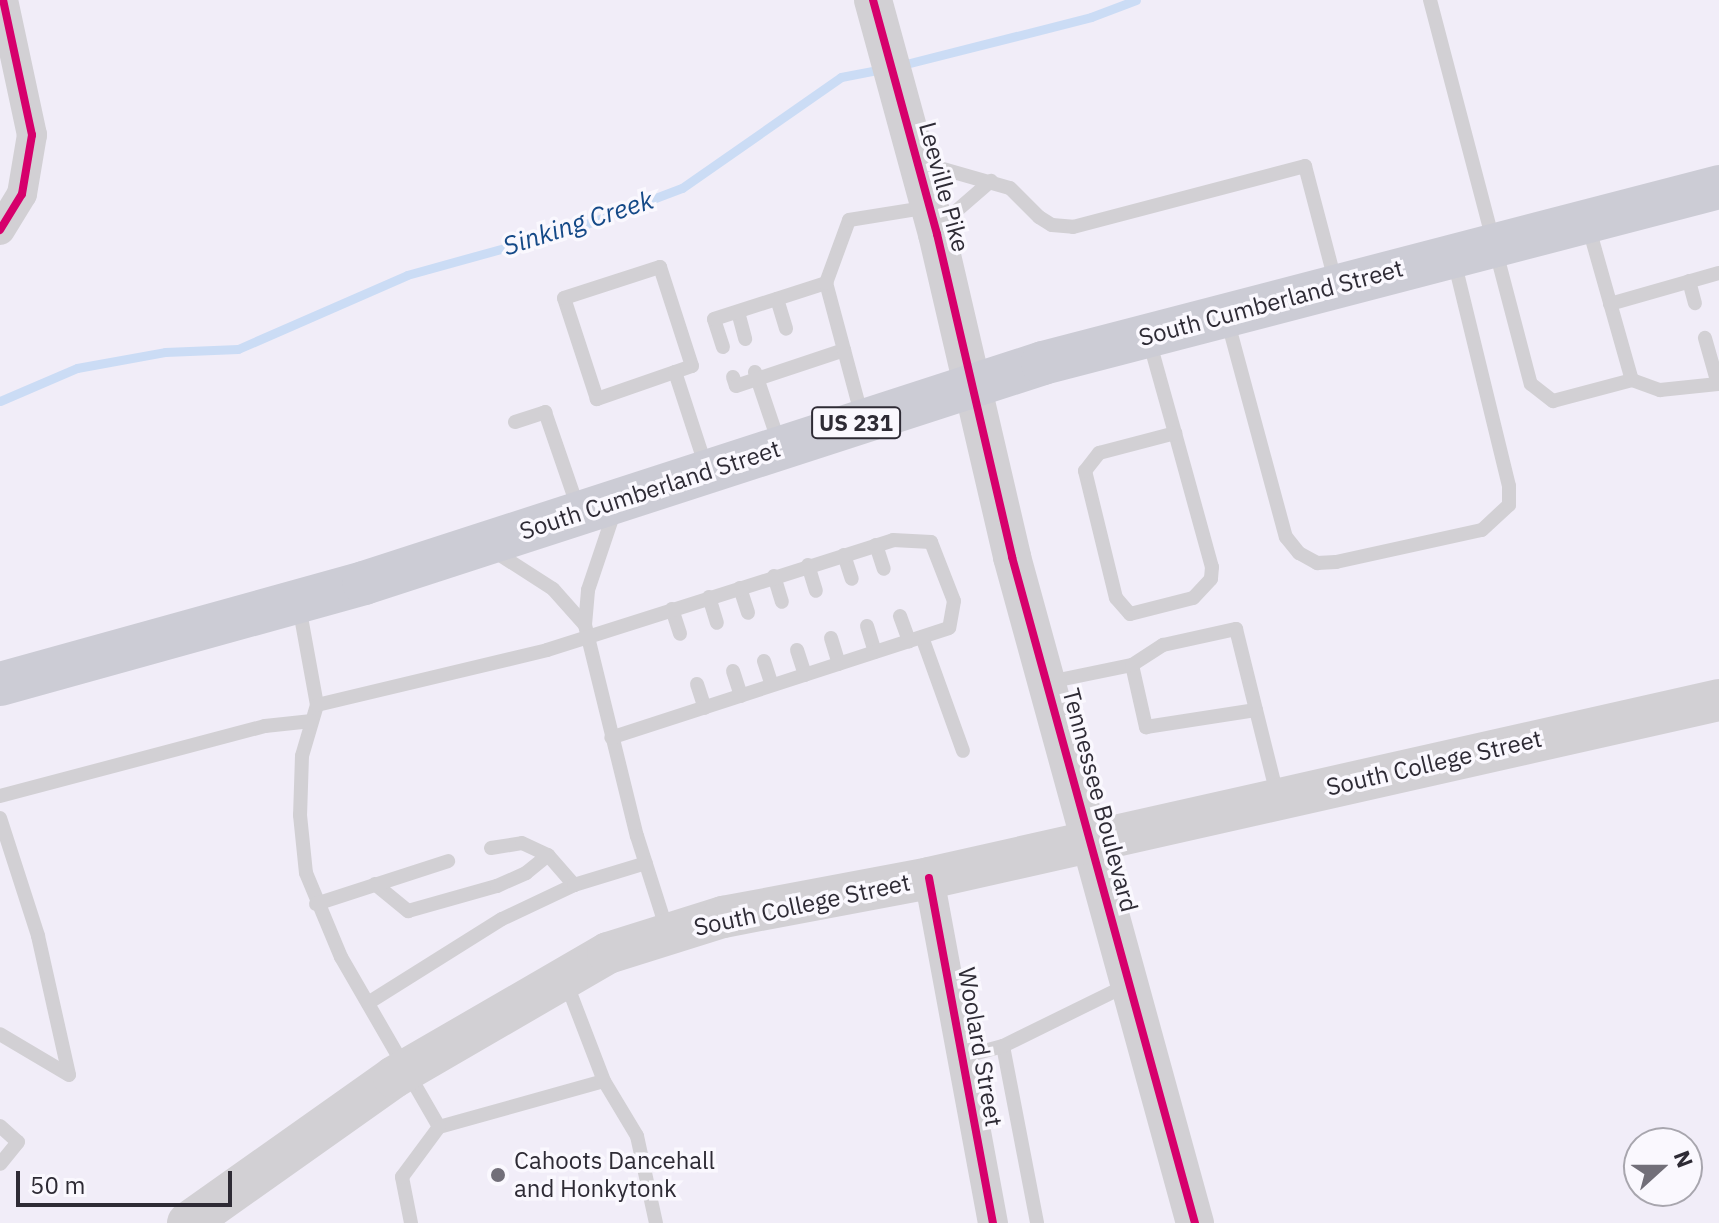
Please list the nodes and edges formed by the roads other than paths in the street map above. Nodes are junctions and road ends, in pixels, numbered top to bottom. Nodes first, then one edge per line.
1 (3, 0) edge
2 (1430, 0) edge
3 (875, 10) edge
4 (917, 162) junction
5 (991, 181) junction
6 (1719, 187) edge
7 (932, 218) junction
8 (1587, 221) junction
9 (0, 230) edge
10 (1495, 245) junction
11 (1452, 255) junction
12 (1719, 273) edge
13 (1689, 281) junction
14 (826, 283) junction
15 (1336, 286) junction
16 (777, 299) junction
17 (1695, 303) dead end
18 (1610, 304) junction
19 (738, 312) junction
20 (1226, 315) junction
21 (786, 329) dead end
22 (1148, 335) junction
23 (1705, 338) dead end
24 (745, 339) dead end
25 (723, 347) dead end
26 (844, 350) junction
27 (675, 372) junction
28 (756, 375) junction
29 (733, 377) dead end
30 (1632, 380) junction
31 (1719, 384) edge
32 (972, 385) junction
33 (863, 421) junction
34 (515, 422) dead end
35 (1175, 433) junction
36 (780, 448) junction
37 (707, 471) junction
38 (599, 506) junction
39 (483, 544) junction
40 (876, 545) junction
41 (844, 555) junction
42 (808, 565) junction
43 (884, 569) dead end
44 (774, 576) junction
45 (852, 579) dead end
46 (740, 588) junction
47 (816, 591) dead end
48 (709, 597) junction
49 (299, 601) junction
50 (782, 602) dead end
51 (672, 609) junction
52 (748, 613) dead end
53 (900, 616) dead end
54 (717, 623) dead end
55 (867, 626) dead end
56 (588, 631) junction
57 (680, 634) dead end
58 (831, 638) dead end
59 (916, 639) junction
60 (797, 650) dead end
61 (875, 652) junction
62 (764, 661) dead end
63 (839, 664) junction
64 (1132, 665) junction
65 (733, 671) dead end
66 (805, 675) junction
67 (1047, 683) junction
68 (0, 684) edge
69 (697, 684) dead end
70 (772, 685) junction
71 (741, 696) junction
72 (1719, 700) edge
73 (317, 705) junction
74 (705, 708) junction
75 (1256, 710) junction
76 (312, 721) junction
77 (611, 738) junction
78 (963, 751) dead end
79 (0, 796) edge
80 (1279, 798) junction
81 (0, 818) edge
82 (1091, 841) junction
83 (491, 848) dead end
84 (548, 855) junction
85 (448, 861) dead end
86 (646, 863) junction
87 (929, 878) junction
88 (375, 884) junction
89 (574, 885) junction
90 (316, 904) junction
91 (668, 934) junction
92 (564, 978) junction
93 (1130, 984) junction
94 (368, 1003) junction
95 (0, 1034) edge
96 (1003, 1046) junction
97 (962, 1057) junction
98 (408, 1068) junction
99 (604, 1081) junction
100 (0, 1126) edge
101 (439, 1127) junction
102 (0, 1164) edge
103 (188, 1223) edge
104 (411, 1223) edge
105 (656, 1223) edge
106 (993, 1223) edge
107 (1037, 1223) edge
108 (1195, 1223) edge

1 - 9 street
2 - 10 lane
3 - 4 street, Leeville Pike
4 - 5 lane
4 - 7 street, Leeville Pike
5 - 7 lane
5 - 15 lane
6 - 8 main road, South Cumberland Street / US 231
7 - 14 lane
7 - 32 street, Leeville Pike
8 - 10 main road, South Cumberland Street / US 231
8 - 18 lane
10 - 11 main road, South Cumberland Street / US 231
10 - 30 lane
11 - 15 main road, South Cumberland Street / US 231
11 - 20 lane
12 - 13 lane
13 - 17 lane
13 - 18 lane
14 - 16 lane
14 - 26 lane
15 - 20 main road, South Cumberland Street / US 231
16 - 19 lane
16 - 21 lane
18 - 30 lane
19 - 24 lane
19 - 25 lane
20 - 22 main road, South Cumberland Street / US 231
22 - 32 main road, South Cumberland Street / US 231
22 - 35 lane
23 - 31 lane
26 - 28 lane
26 - 33 lane
27 - 27 lane
27 - 37 lane
28 - 29 lane
28 - 36 lane
30 - 31 lane
32 - 33 main road, South Cumberland Street / US 231
32 - 67 street, Tennessee Boulevard
33 - 36 main road, South Cumberland Street / US 231
34 - 38 lane
35 - 35 lane
36 - 37 main road, South Cumberland Street / US 231
37 - 38 main road, South Cumberland Street / US 231
38 - 39 main road, South Cumberland Street / US 231
38 - 56 lane
39 - 49 main road, South Cumberland Street / US 231
39 - 56 lane
40 - 41 lane
40 - 43 lane
40 - 59 lane
41 - 42 lane
41 - 45 lane
42 - 44 lane
42 - 47 lane
44 - 46 lane
44 - 50 lane
46 - 48 lane
46 - 52 lane
48 - 51 lane
48 - 54 lane
49 - 68 main road, South Cumberland Street / US 231
49 - 73 lane
51 - 56 lane
51 - 57 lane
53 - 59 lane
55 - 61 lane
56 - 73 lane
56 - 77 lane
58 - 63 lane
59 - 61 lane
59 - 78 lane
60 - 66 lane
61 - 63 lane
62 - 70 lane
63 - 66 lane
64 - 67 lane
64 - 75 lane
64 - 75 lane
65 - 71 lane
66 - 70 lane
67 - 82 street, Tennessee Boulevard
69 - 74 lane
70 - 71 lane
71 - 74 lane
72 - 80 main road, South College Street
73 - 76 lane
74 - 77 lane
75 - 80 lane
76 - 79 lane
76 - 90 lane
77 - 86 lane
80 - 82 main road, South College Street
81 - 95 lane
82 - 87 main road, South College Street
82 - 93 street, Tennessee Boulevard
83 - 84 lane
84 - 88 lane
84 - 89 lane
85 - 88 lane
86 - 89 lane
86 - 91 lane
87 - 91 main road, South College Street
87 - 97 street, Woolard Street
88 - 90 lane
89 - 94 lane
90 - 94 lane
91 - 92 main road, South College Street
92 - 98 main road, South College Street
92 - 99 lane
93 - 96 lane
93 - 108 street, Tennessee Boulevard
94 - 98 lane
96 - 97 lane
96 - 107 lane
97 - 106 street, Woolard Street
98 - 101 lane
98 - 103 main road, South College Street
99 - 101 lane
99 - 105 lane
100 - 102 lane
101 - 104 lane

